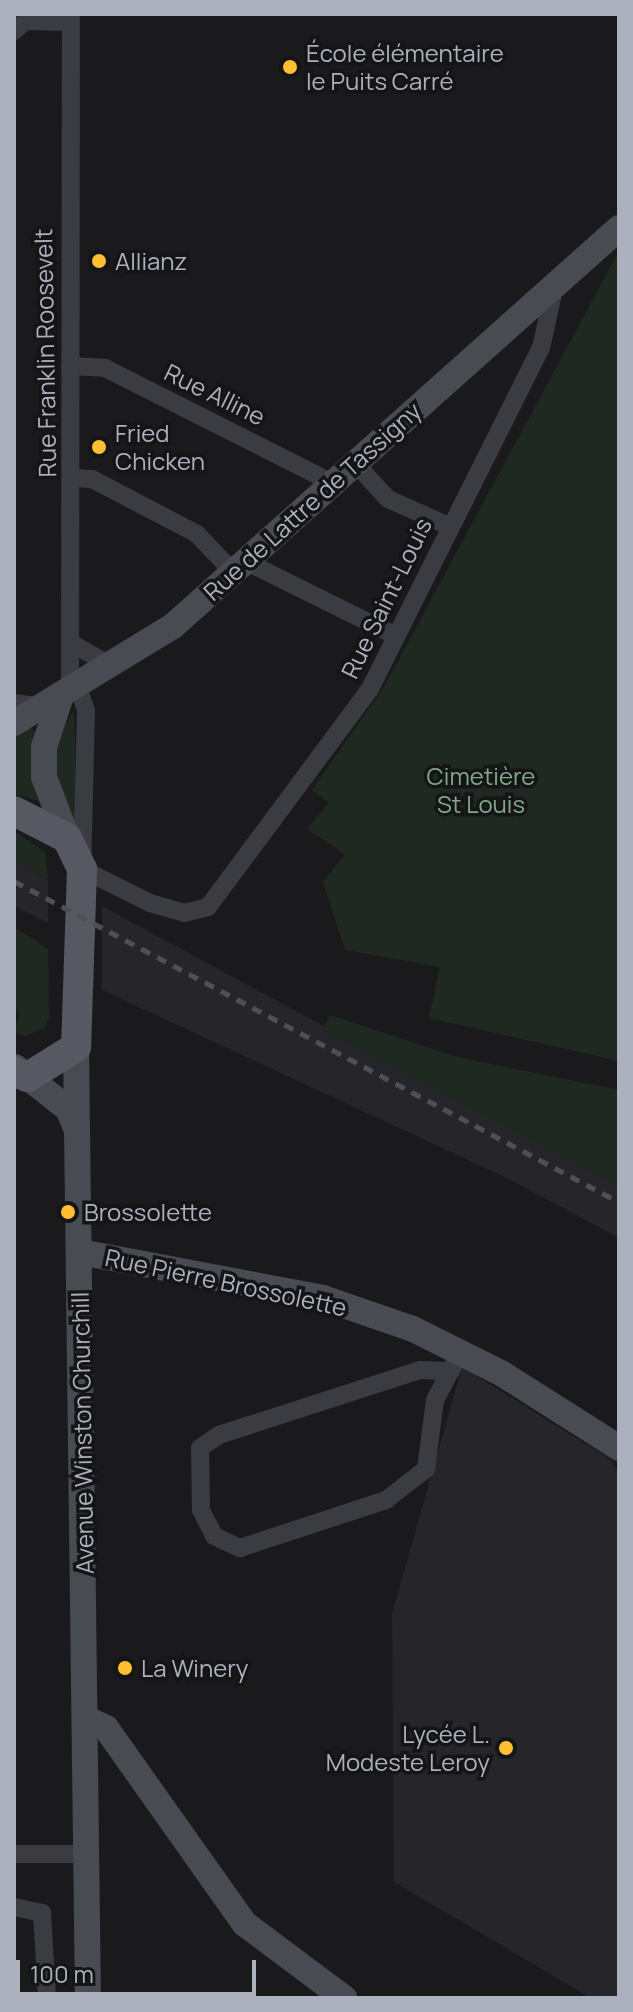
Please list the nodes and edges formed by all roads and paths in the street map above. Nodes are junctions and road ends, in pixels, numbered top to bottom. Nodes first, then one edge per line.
1 (69, 18) edge
2 (20, 22) edge
3 (619, 228) edge
4 (554, 289) junction
5 (70, 366) junction
6 (355, 463) junction
7 (71, 478) junction
8 (333, 483) junction
9 (449, 526) junction
10 (238, 566) junction
11 (396, 636) junction
12 (73, 644) junction
13 (113, 667) junction
14 (63, 696) junction
15 (14, 703) edge
16 (14, 723) edge
17 (14, 811) edge
18 (67, 838) junction
19 (82, 869) junction
20 (76, 1047) junction
21 (18, 1076) edge
22 (77, 1131) junction
23 (80, 1252) junction
24 (455, 1361) junction
25 (619, 1448) edge
26 (85, 1718) junction
27 (85, 1755) junction
28 (128, 1760) junction
29 (14, 1854) edge
30 (86, 1854) junction
31 (14, 1907) edge
32 (47, 1998) edge
33 (88, 1998) edge
34 (344, 1998) edge

1 - 2 street
1 - 5 street, Rue Franklin Roosevelt
3 - 4 main road, Rue de Lattre de Tassigny
4 - 6 main road, Rue de Lattre de Tassigny
4 - 9 street, Rue Saint-Louis
5 - 7 street, Rue Franklin Roosevelt
5 - 8 street, Rue Alline
6 - 8 main road, Rue de Lattre de Tassigny
6 - 9 street
7 - 10 street
7 - 12 street, Rue Franklin Roosevelt
8 - 10 main road, Rue de Lattre de Tassigny
9 - 11 street, Rue Saint-Louis
10 - 11 street
10 - 13 main road, Rue de Lattre de Tassigny
11 - 19 street, Rue Saint-Louis
12 - 13 street
12 - 14 street, Rue Franklin Roosevelt
13 - 14 main road, Rue de Lattre de Tassigny
14 - 15 street
14 - 16 main road, Rue de Lattre de Tassigny
14 - 18 main road
14 - 19 street, Rue Franklin Roosevelt
17 - 18 main road
18 - 19 main road
19 - 20 main road, Avenue Winston Churchill
20 - 21 main road
20 - 22 main road, Avenue Winston Churchill
21 - 22 main road
22 - 23 main road, Avenue Winston Churchill
23 - 24 main road, Rue Pierre Brossolette
23 - 26 main road, Avenue Winston Churchill
24 - 24 street
24 - 25 main road, Rue Pierre Brossolette
26 - 27 main road, Avenue Winston Churchill
26 - 28 main road
27 - 28 main road
27 - 30 main road, Avenue Winston Churchill
28 - 34 main road
29 - 30 street
30 - 33 main road, Avenue Winston Churchill
31 - 32 street

